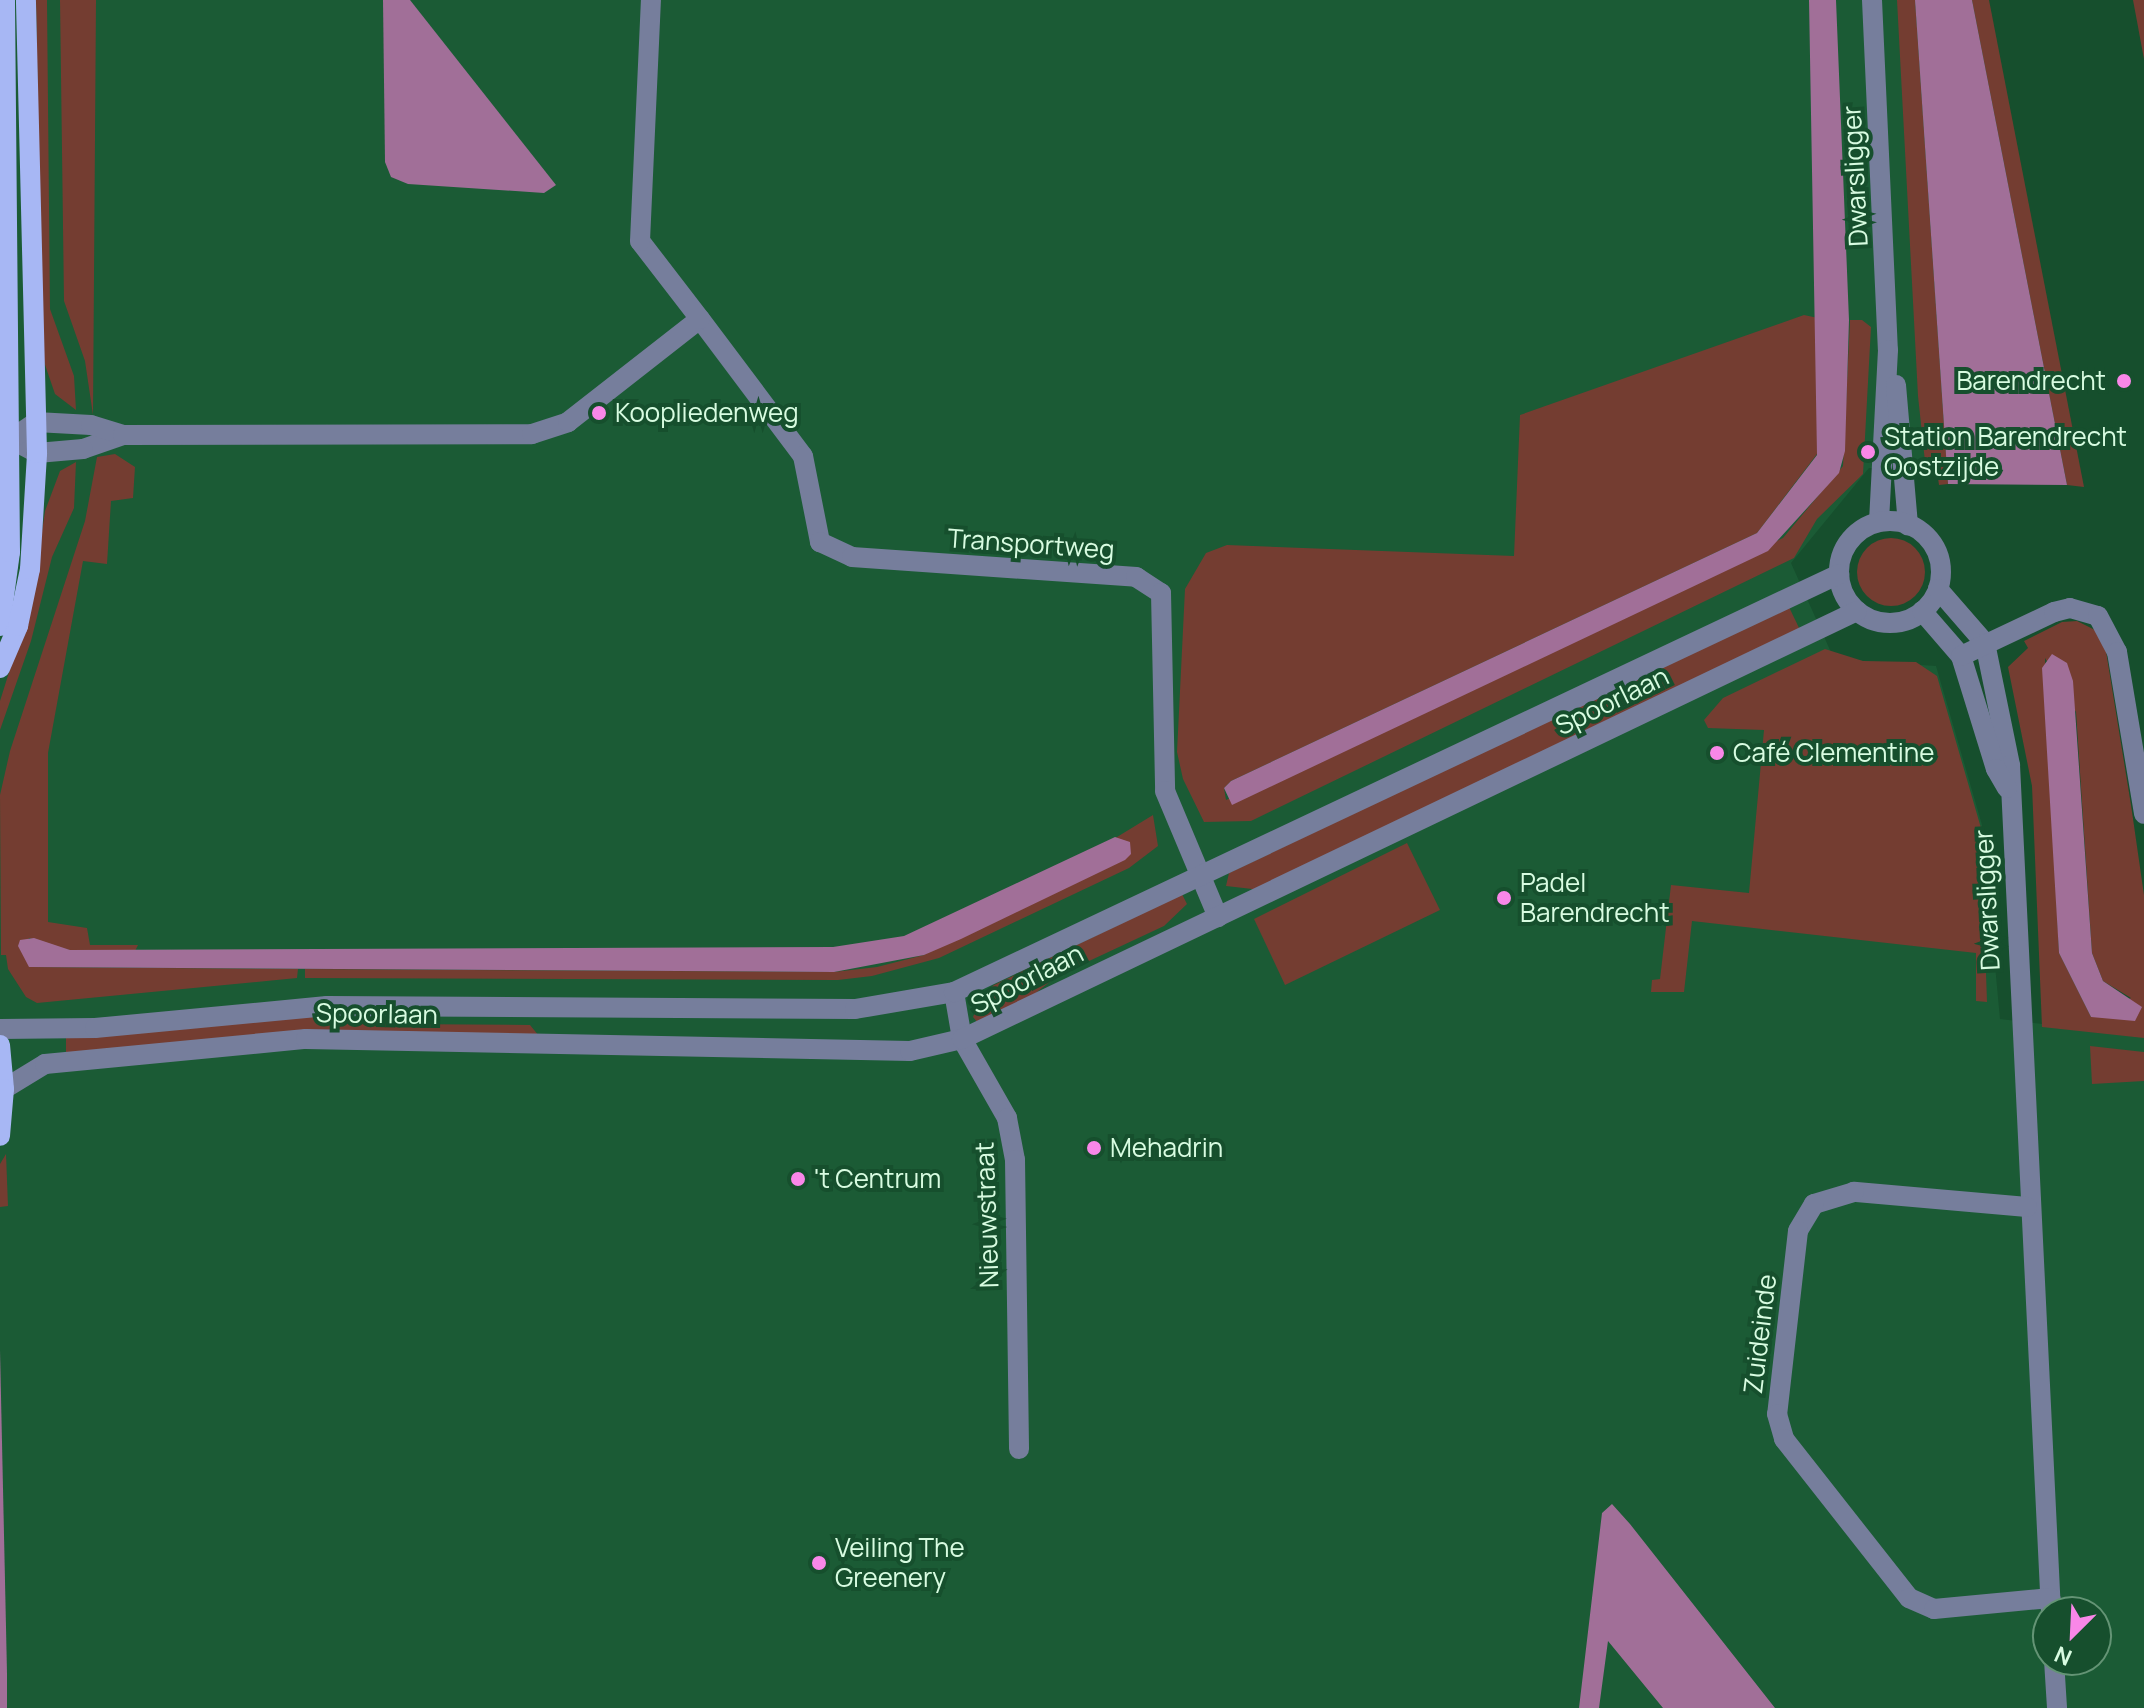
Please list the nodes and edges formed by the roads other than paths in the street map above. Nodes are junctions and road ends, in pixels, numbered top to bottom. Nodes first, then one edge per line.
1 (5, 0) edge
2 (26, 0) edge
3 (651, 0) edge
4 (1872, 0) edge
5 (700, 319) junction
6 (1888, 350) junction
7 (36, 422) junction
8 (123, 435) junction
9 (11, 439) junction
10 (37, 453) junction
11 (1879, 522) junction
12 (1908, 525) junction
13 (1839, 574) junction
14 (1938, 589) junction
15 (1857, 611) junction
16 (1922, 611) junction
17 (0, 626) edge
18 (1985, 643) junction
19 (1961, 656) junction
20 (0, 668) edge
21 (2007, 788) junction
22 (2144, 814) edge
23 (1201, 877) junction
24 (1218, 917) junction
25 (954, 992) junction
26 (2019, 1009) joint
27 (0, 1029) edge
28 (962, 1039) junction
29 (0, 1045) edge
30 (4, 1089) junction
31 (0, 1136) edge
32 (2027, 1207) junction
33 (1019, 1449) dead end
34 (2049, 1596) edge
35 (2032, 1606) edge
36 (2055, 1676) edge
37 (2057, 1708) edge

1 - 9 main road
2 - 7 main road
3 - 5 street
4 - 6 street, Dwarsligger
5 - 8 street
5 - 23 street, Transportweg
6 - 11 street, Dwarsligger
6 - 12 street, Dwarsligger
7 - 8 street
7 - 9 street
7 - 10 main road
8 - 10 street
9 - 10 street
9 - 17 main road
10 - 20 main road
11 - 12 street
11 - 13 street
12 - 14 street
13 - 15 street
13 - 23 street, Spoorlaan
14 - 16 street
14 - 18 street, Dwarsligger
15 - 16 street
15 - 24 street, Spoorlaan
16 - 19 street, Dwarsligger
18 - 19 street
18 - 21 street, Dwarsligger
18 - 22 street
19 - 21 street, Dwarsligger
21 - 26 street, Dwarsligger
23 - 24 street, Transportweg
23 - 25 street, Spoorlaan
24 - 28 street, Spoorlaan
25 - 27 street, Spoorlaan
25 - 28 street, Nieuwstraat
26 - 32 street, Zuideinde
28 - 30 street, Spoorlaan
28 - 33 street, Nieuwstraat
29 - 30 main road
30 - 31 main road
32 - 34 street, Zuideinde
32 - 35 street, Zuideinde
36 - 37 street

